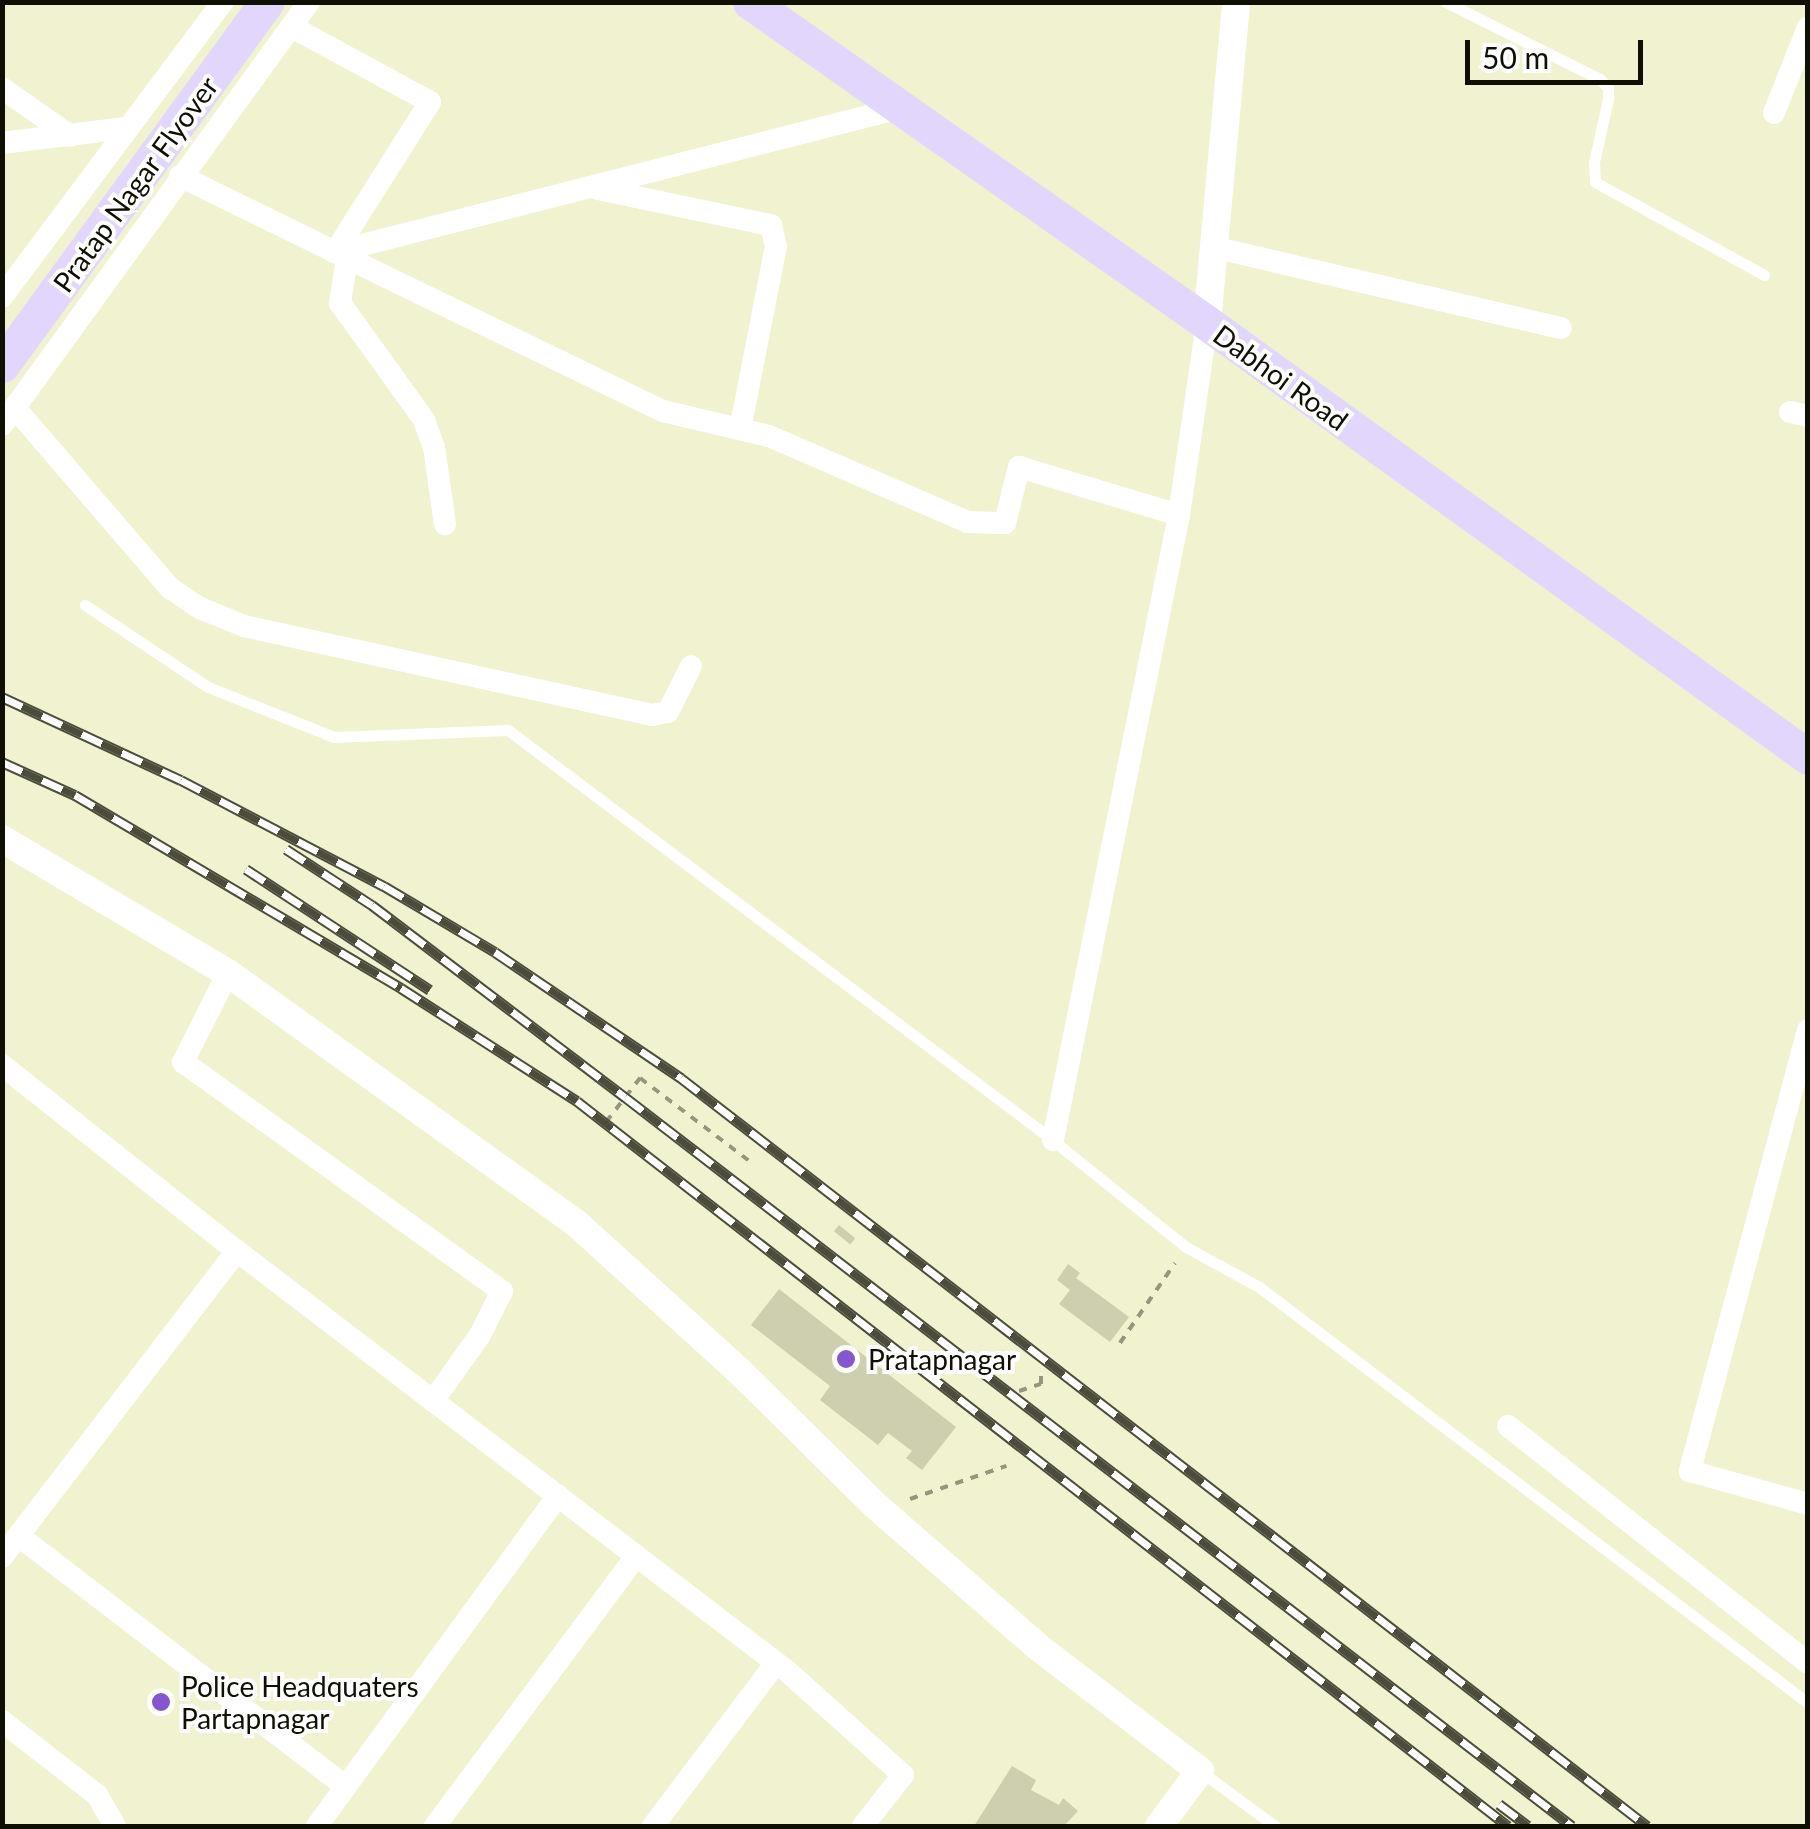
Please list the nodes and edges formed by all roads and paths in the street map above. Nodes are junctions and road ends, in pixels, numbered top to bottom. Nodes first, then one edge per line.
1 (223, 2) edge
2 (309, 2) edge
3 (750, 2) edge
4 (1236, 2) edge
5 (1446, 2) edge
6 (280, 15) edge
7 (1808, 27) edge
8 (2, 88) edge
9 (896, 109) junction
10 (1774, 113) dead end
11 (126, 128) junction
12 (70, 136) junction
13 (2, 144) edge
14 (180, 176) junction
15 (590, 187) junction
16 (1217, 248) junction
17 (341, 255) junction
18 (1764, 275) dead end
19 (2, 297) edge
20 (1206, 323) junction
21 (1561, 328) dead end
22 (2, 365) edge
23 (9, 417) edge
24 (740, 429) junction
25 (1179, 515) junction
26 (445, 524) dead end
27 (84, 605) dead end
28 (691, 666) dead end
29 (1804, 748) edge
30 (2, 839) edge
31 (228, 973) junction
32 (1808, 1030) edge
33 (2, 1064) edge
34 (1797, 1110) edge
35 (606, 1122) dead end
36 (1053, 1140) junction
37 (748, 1160) dead end
38 (1186, 1246) junction
39 (237, 1252) junction
40 (1120, 1343) dead end
41 (1041, 1368) dead end
42 (1018, 1391) dead end
43 (433, 1401) junction
44 (1508, 1426) dead end
45 (1006, 1466) dead end
46 (558, 1496) junction
47 (1808, 1504) edge
48 (882, 1509) junction
49 (19, 1536) junction
50 (636, 1556) junction
51 (2, 1557) edge
52 (776, 1663) junction
53 (1808, 1663) edge
54 (1808, 1703) edge
55 (2, 1721) edge
56 (1200, 1770) junction
57 (346, 1787) junction
58 (115, 1826) edge
59 (318, 1826) edge
60 (435, 1826) edge
61 (653, 1826) edge
62 (864, 1826) edge
63 (1159, 1826) edge
64 (1275, 1826) edge

1 - 11 street
2 - 6 street
3 - 9 main road, Dabhoi Road
4 - 16 street
5 - 18 lane
6 - 14 street
6 - 17 street
6 - 22 main road, Pratap Nagar Flyover
7 - 10 street
8 - 12 street
9 - 15 street
9 - 20 main road, Dabhoi Road
11 - 12 street
11 - 19 street
12 - 13 street
14 - 17 street
14 - 23 street
15 - 17 street
15 - 24 street
16 - 20 street
16 - 21 street
17 - 24 street
17 - 26 street
20 - 25 street
20 - 29 main road, Dabhoi Road
23 - 28 street
24 - 25 street
25 - 36 street
27 - 36 lane
30 - 31 street
31 - 43 street
31 - 48 street
32 - 34 street
33 - 39 street
34 - 47 street
35 - 37 path
36 - 38 lane
38 - 40 path
38 - 54 lane
39 - 43 street
39 - 49 street
41 - 42 path
43 - 46 street
44 - 53 street
45 - 48 path
46 - 50 street
46 - 57 street
48 - 56 street
49 - 51 street
49 - 57 street
50 - 52 street
50 - 60 street
52 - 61 street
52 - 62 street
55 - 58 street
56 - 63 street
56 - 64 lane
57 - 59 street

